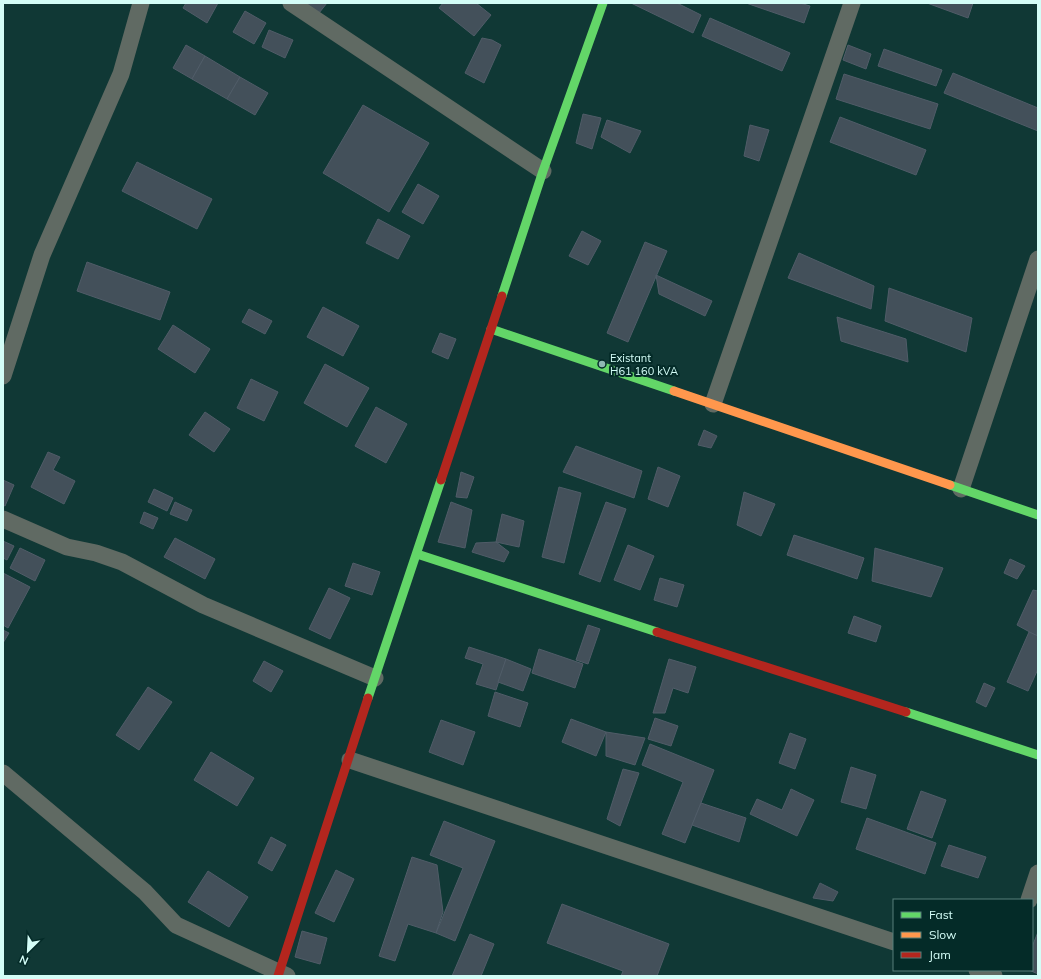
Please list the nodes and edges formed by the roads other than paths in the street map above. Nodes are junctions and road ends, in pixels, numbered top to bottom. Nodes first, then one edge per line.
1 (141, 3) edge
2 (291, 3) edge
3 (603, 3) edge
4 (852, 3) edge
5 (543, 171) junction
6 (1038, 259) edge
7 (491, 329) junction
8 (3, 376) edge
9 (713, 404) junction
10 (961, 489) junction
11 (1038, 515) edge
12 (3, 519) edge
13 (417, 554) junction
14 (375, 678) junction
15 (1038, 756) edge
16 (350, 760) junction
17 (3, 773) edge
18 (1038, 873) edge
19 (1029, 899) edge
20 (893, 942) edge
21 (980, 971) edge
22 (282, 975) edge
23 (994, 976) edge

1 - 8 street
2 - 5 street
3 - 5 street
4 - 9 street
5 - 7 street
6 - 10 street
7 - 9 street
7 - 13 street
9 - 10 street
10 - 11 street
12 - 14 street
13 - 14 street
13 - 15 street
14 - 16 street
16 - 20 street
16 - 22 street
17 - 22 street
18 - 19 street
21 - 23 street

